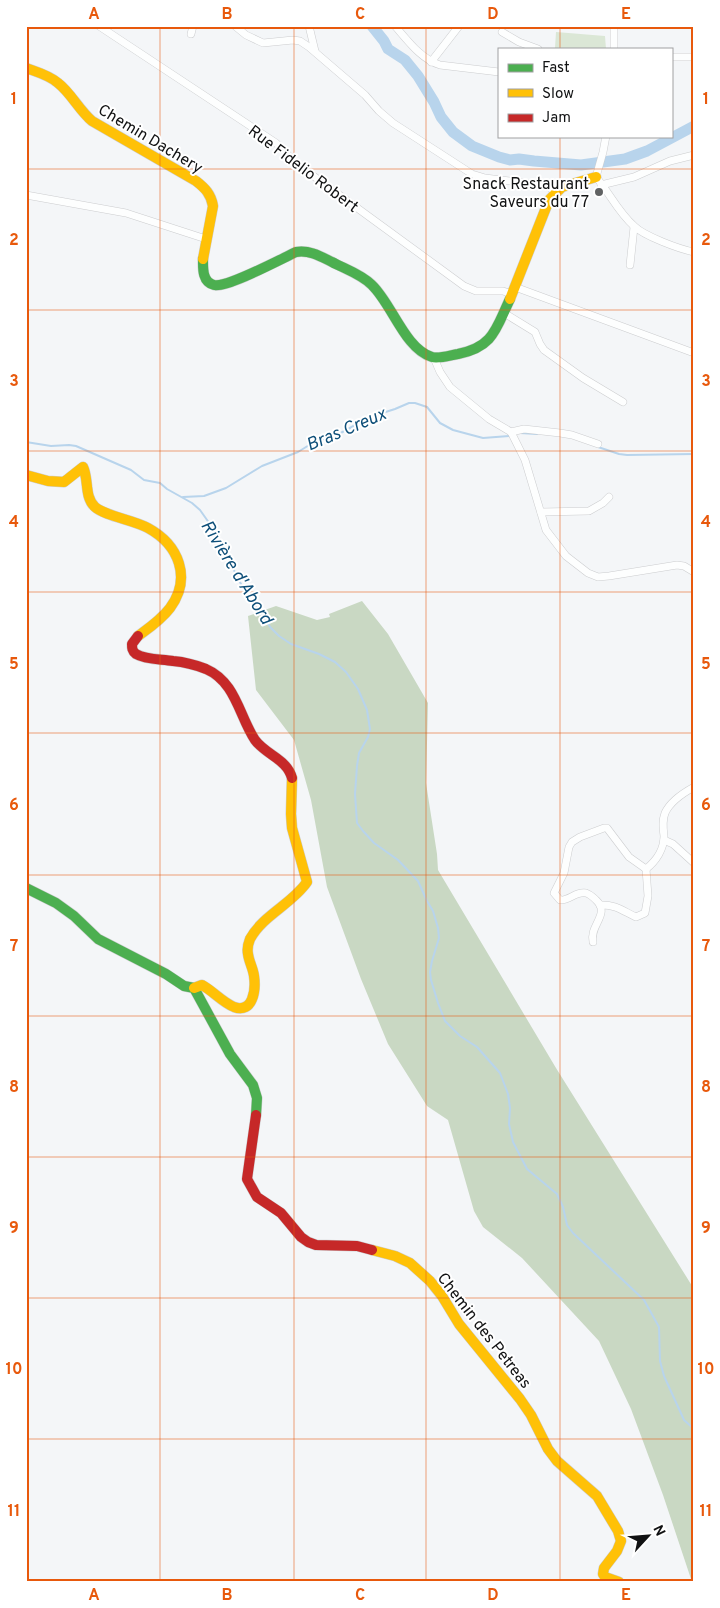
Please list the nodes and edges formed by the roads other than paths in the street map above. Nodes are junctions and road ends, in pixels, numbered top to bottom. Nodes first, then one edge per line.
1 (100, 26) edge
2 (235, 26) edge
3 (309, 26) edge
4 (395, 26) edge
5 (459, 26) edge
6 (614, 26) edge
7 (502, 32) dead end
8 (535, 48) edge
9 (614, 48) edge
10 (315, 51) junction
11 (672, 57) edge
12 (694, 57) edge
13 (431, 62) junction
14 (26, 68) edge
15 (498, 72) edge
16 (606, 138) edge
17 (694, 155) edge
18 (598, 178) junction
19 (555, 193) junction
20 (26, 195) edge
21 (634, 227) junction
22 (206, 239) junction
23 (694, 252) edge
24 (630, 265) dead end
25 (514, 290) junction
26 (504, 313) junction
27 (694, 353) edge
28 (434, 358) junction
29 (623, 402) dead end
30 (511, 432) junction
31 (598, 444) dead end
32 (26, 475) edge
33 (609, 497) dead end
34 (541, 512) junction
35 (694, 572) edge
36 (694, 787) edge
37 (664, 840) junction
38 (694, 863) edge
39 (646, 869) junction
40 (26, 888) edge
41 (600, 905) junction
42 (593, 942) dead end
43 (194, 988) junction
44 (619, 1582) edge

1 - 25 street, Rue Fidelio Robert
2 - 10 street
3 - 10 street
4 - 13 street
5 - 13 street
6 - 9 street
7 - 8 street
10 - 19 street
11 - 12 street
13 - 15 street
14 - 22 street, Chemin Dachery
16 - 18 street
17 - 18 street
18 - 19 street
18 - 21 street
19 - 25 street
20 - 22 street
21 - 23 street
21 - 24 street
22 - 28 street, Chemin Dachery
25 - 26 street
25 - 27 street, Rue Fidelio Robert
26 - 28 street
26 - 29 street
28 - 30 street
30 - 31 street
30 - 34 street
32 - 43 street
33 - 34 street
34 - 35 street
36 - 37 street
37 - 38 street
37 - 39 street
39 - 41 street
39 - 41 street
40 - 43 street
41 - 42 street
43 - 44 street, Chemin des Petreas

